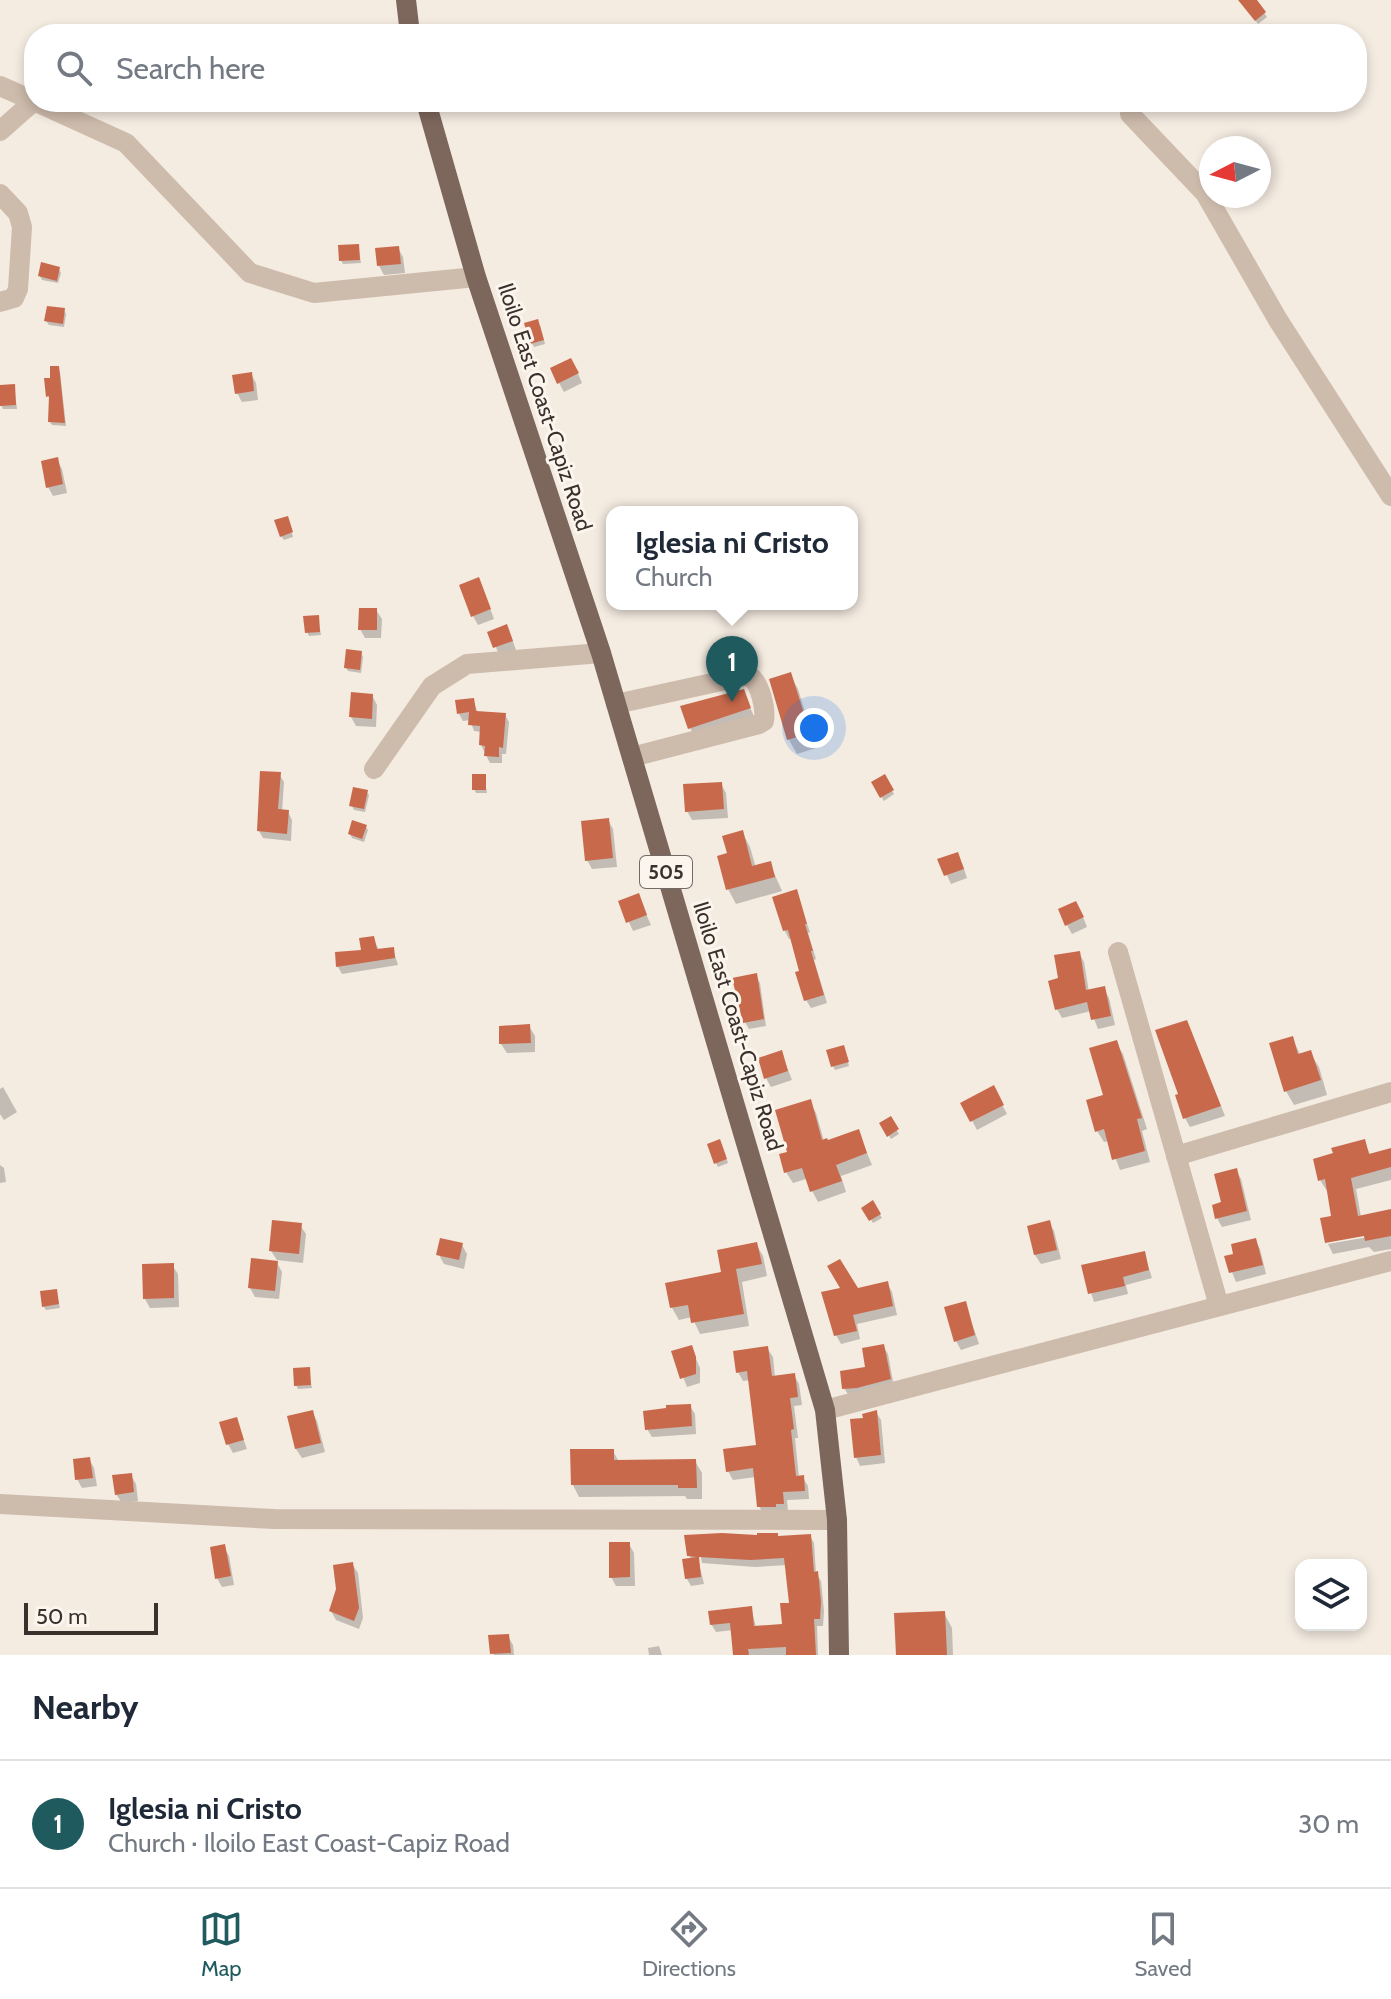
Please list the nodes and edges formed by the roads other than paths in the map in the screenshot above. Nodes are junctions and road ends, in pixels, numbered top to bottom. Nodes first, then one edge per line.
1 (406, 0) edge
2 (409, 24) edge
3 (0, 86) edge
4 (24, 97) edge
5 (24, 110) edge
6 (58, 112) edge
7 (429, 112) edge
8 (1130, 114) dead end
9 (0, 131) edge
10 (0, 194) edge
11 (476, 277) junction
12 (0, 302) edge
13 (1391, 496) edge
14 (601, 653) junction
15 (616, 704) junction
16 (632, 757) junction
17 (374, 769) dead end
18 (1118, 952) dead end
19 (1391, 1092) edge
20 (1176, 1156) junction
21 (1391, 1261) edge
22 (1219, 1306) junction
23 (825, 1410) junction
24 (0, 1504) edge
25 (837, 1520) junction
26 (839, 1655) edge

1 - 2 main road
3 - 4 street
5 - 9 street
6 - 11 street
7 - 11 main road, Iloilo East Coast-Capiz Road / 505
8 - 13 street
10 - 12 street
11 - 14 main road, Iloilo East Coast-Capiz Road / 505
14 - 15 main road, Iloilo East Coast-Capiz Road / 505
14 - 17 street
15 - 16 main road, Iloilo East Coast-Capiz Road / 505
15 - 16 street
16 - 23 main road, Iloilo East Coast-Capiz Road / 505
18 - 20 street
19 - 20 street
20 - 22 street
21 - 22 street
22 - 23 street
23 - 25 main road, Iloilo East Coast-Capiz Road / 505
24 - 25 street
25 - 26 main road, Iloilo East Coast-Capiz Road / 505

